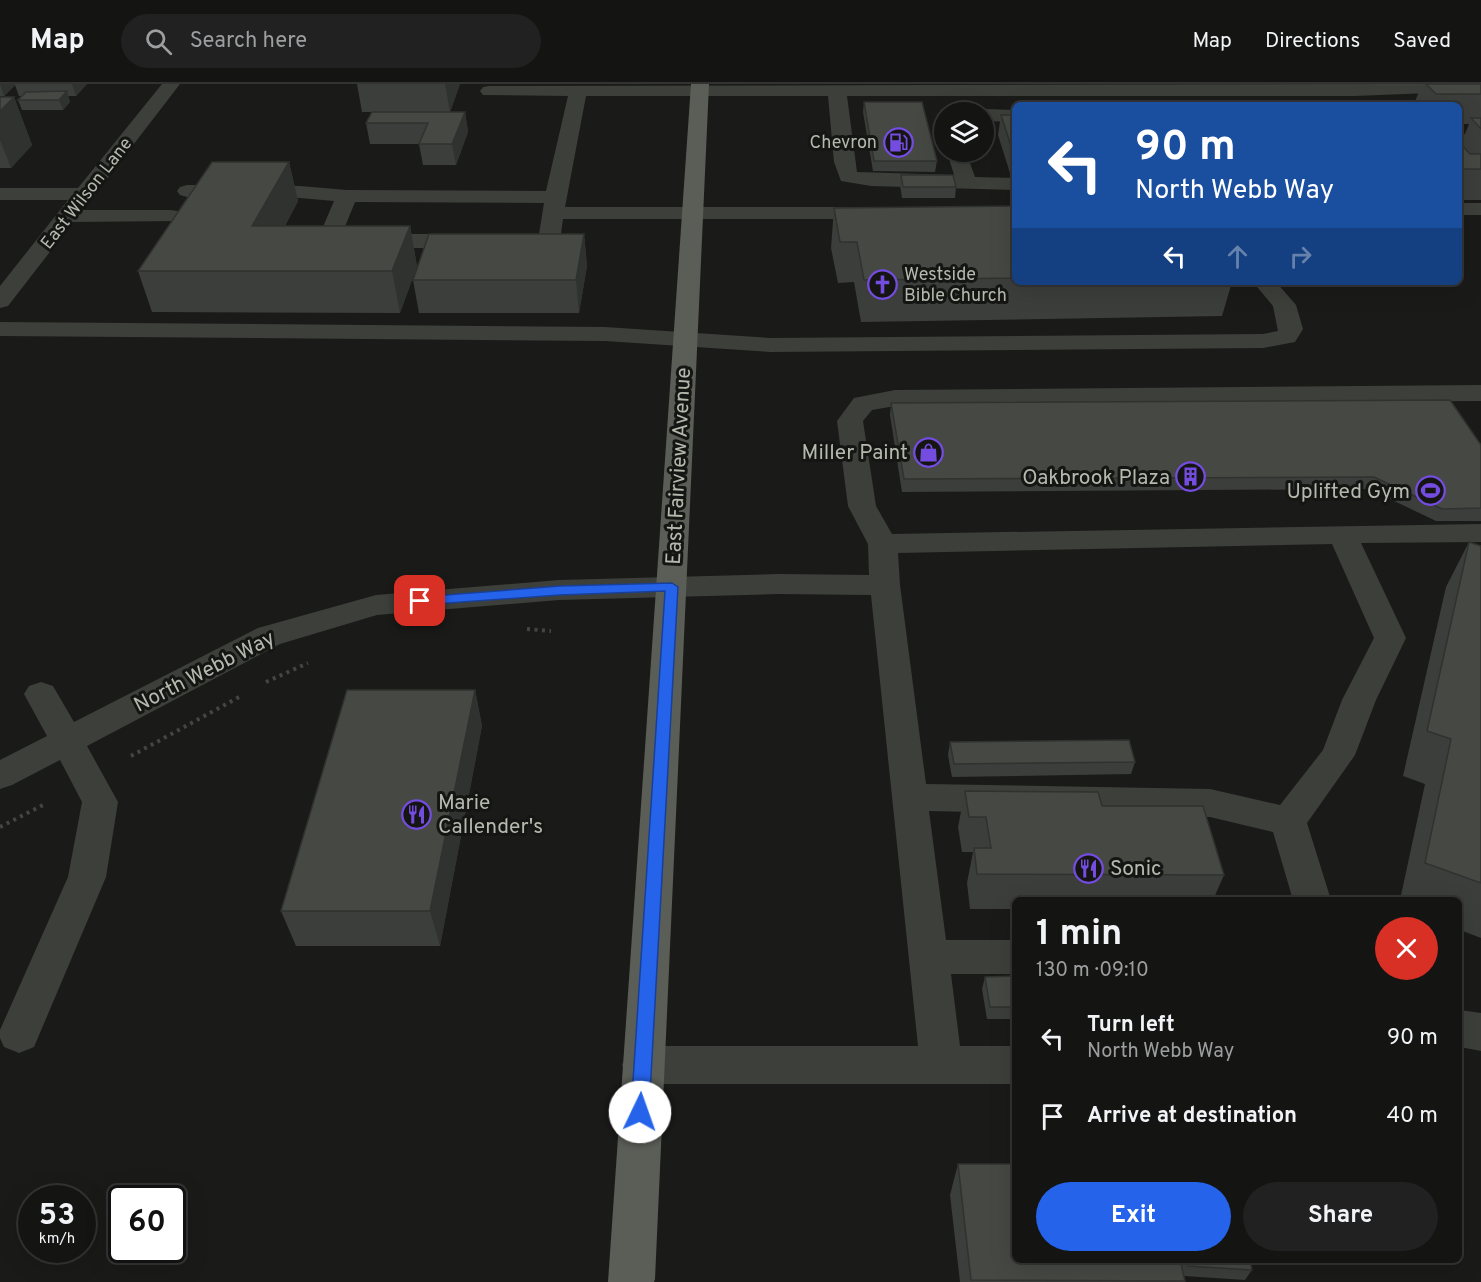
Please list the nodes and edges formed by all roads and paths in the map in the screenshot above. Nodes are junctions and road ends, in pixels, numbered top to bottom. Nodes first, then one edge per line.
1 (171, 84) edge
2 (1481, 86) edge
3 (700, 87) edge
4 (489, 91) dead end
5 (578, 91) junction
6 (958, 91) junction
7 (1355, 91) junction
8 (1133, 93) edge
9 (838, 100) junction
10 (963, 102) edge
11 (1364, 102) edge
12 (920, 109) edge
13 (994, 116) edge
14 (1012, 116) edge
15 (1462, 140) edge
16 (1481, 140) edge
17 (960, 162) edge
18 (966, 181) junction
19 (1012, 184) edge
20 (187, 191) dead end
21 (0, 194) edge
22 (86, 194) junction
23 (347, 196) junction
24 (554, 205) junction
25 (1462, 209) edge
26 (1481, 209) edge
27 (692, 212) junction
28 (900, 213) edge
29 (69, 216) junction
30 (170, 216) dead end
31 (1267, 285) edge
32 (2, 296) edge
33 (0, 329) edge
34 (685, 338) junction
35 (1481, 393) edge
36 (1481, 533) edge
37 (1342, 534) junction
38 (883, 544) junction
39 (885, 585) junction
40 (672, 587) junction
41 (516, 629) dead end
42 (550, 631) dead end
43 (317, 660) dead end
44 (261, 684) dead end
45 (251, 690) dead end
46 (41, 694) dead end
47 (67, 741) junction
48 (131, 756) dead end
49 (0, 776) edge
50 (910, 796) junction
51 (43, 805) dead end
52 (1288, 821) junction
53 (0, 827) edge
54 (1311, 897) edge
55 (928, 957) junction
56 (1012, 957) edge
57 (1462, 1029) edge
58 (1481, 1032) edge
59 (19, 1034) dead end
60 (643, 1065) junction
61 (941, 1065) junction
62 (1012, 1065) edge
63 (631, 1281) edge

1 - 22 street, East Wilson Lane
2 - 7 street
3 - 5 street
3 - 9 street
3 - 27 main road, East Fairview Avenue
4 - 5 street
5 - 24 street
6 - 8 street
6 - 9 street
6 - 10 street
7 - 8 street
7 - 11 street
9 - 12 street
9 - 18 street
13 - 14 street
15 - 16 street
17 - 18 street
18 - 19 street
20 - 23 street
21 - 22 street
22 - 29 street, East Wilson Lane
23 - 24 street
23 - 24 street
24 - 27 street
25 - 26 street
27 - 28 street
27 - 34 main road, East Fairview Avenue
29 - 30 street
29 - 32 street, East Wilson Lane
31 - 34 street
33 - 34 street
34 - 40 main road, East Fairview Avenue
35 - 38 street
36 - 37 street
37 - 38 street
37 - 52 street
38 - 39 street
39 - 40 street, North Webb Way
39 - 50 street
40 - 47 street, North Webb Way
40 - 60 main road, East Fairview Avenue
41 - 42 path
43 - 44 path
45 - 48 path
46 - 47 street
47 - 49 street, North Webb Way
47 - 59 street
50 - 52 street
50 - 55 street
51 - 53 path
52 - 54 street
55 - 56 street
55 - 61 street
57 - 58 street
60 - 61 street
60 - 63 main road, East Fairview Avenue
61 - 62 street

